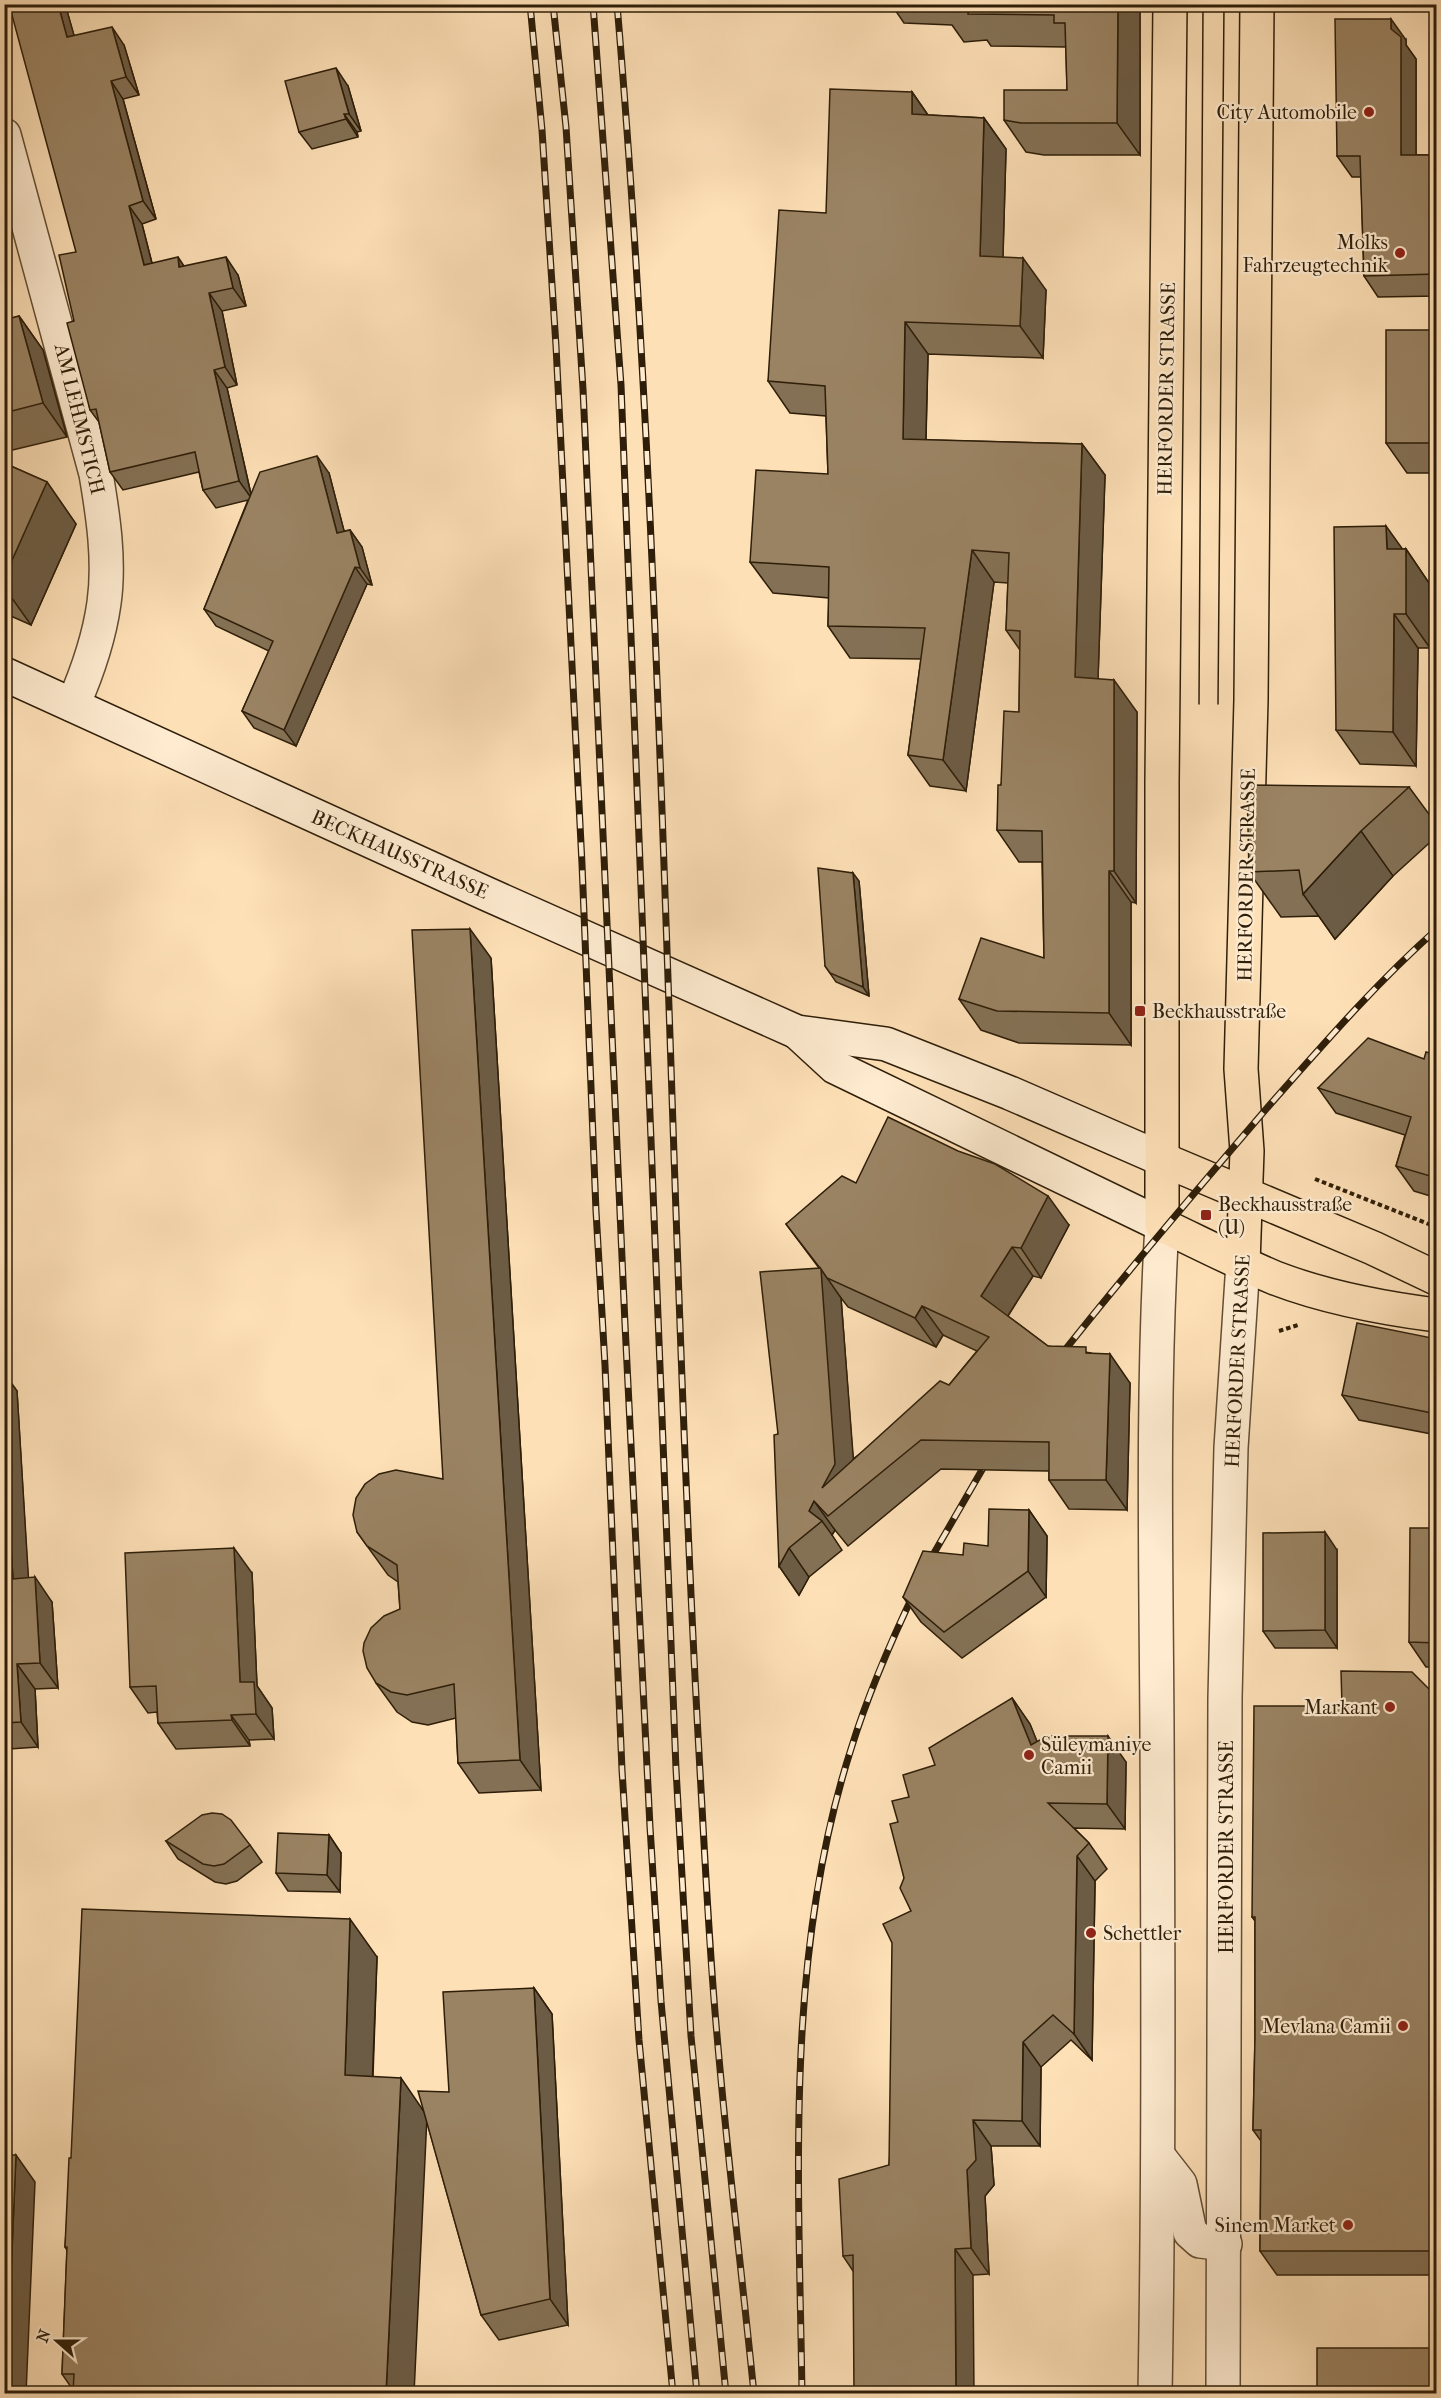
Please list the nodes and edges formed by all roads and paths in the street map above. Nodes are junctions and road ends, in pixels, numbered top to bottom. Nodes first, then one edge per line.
1 (1170, 4) edge
2 (1257, 4) edge
3 (4, 135) edge
4 (4, 674) edge
5 (73, 705) junction
6 (4, 1004) edge
7 (797, 1032) junction
8 (9, 1089) dead end
9 (1164, 1160) junction
10 (1315, 1179) dead end
11 (1246, 1195) junction
12 (1162, 1226) junction
13 (1437, 1227) edge
14 (1243, 1263) junction
15 (1437, 1278) edge
16 (1437, 1315) edge
17 (1159, 2157) junction
18 (1225, 2244) junction
19 (1155, 2394) edge
20 (1223, 2394) edge

1 - 9 main road, HERFORDER STRASSE
2 - 11 main road, HERFORDER STRASSE
3 - 5 street, AM LEHMSTICH
4 - 5 street, BECKHAUSSTRASSE
5 - 7 street, BECKHAUSSTRASSE
6 - 8 path
7 - 9 street, BECKHAUSSTRASSE
7 - 12 street, BECKHAUSSTRASSE
9 - 11 main road, BECKHAUSSTRASSE
9 - 12 main road, HERFORDER STRASSE
10 - 13 path
11 - 14 main road, HERFORDER STRASSE
11 - 15 main road, BECKHAUSSTRASSE
12 - 14 main road
12 - 17 street, HERFORDER STRASSE
14 - 16 main road
14 - 18 street, HERFORDER STRASSE
17 - 18 street
17 - 19 street, HERFORDER STRASSE
18 - 20 street, HERFORDER STRASSE

